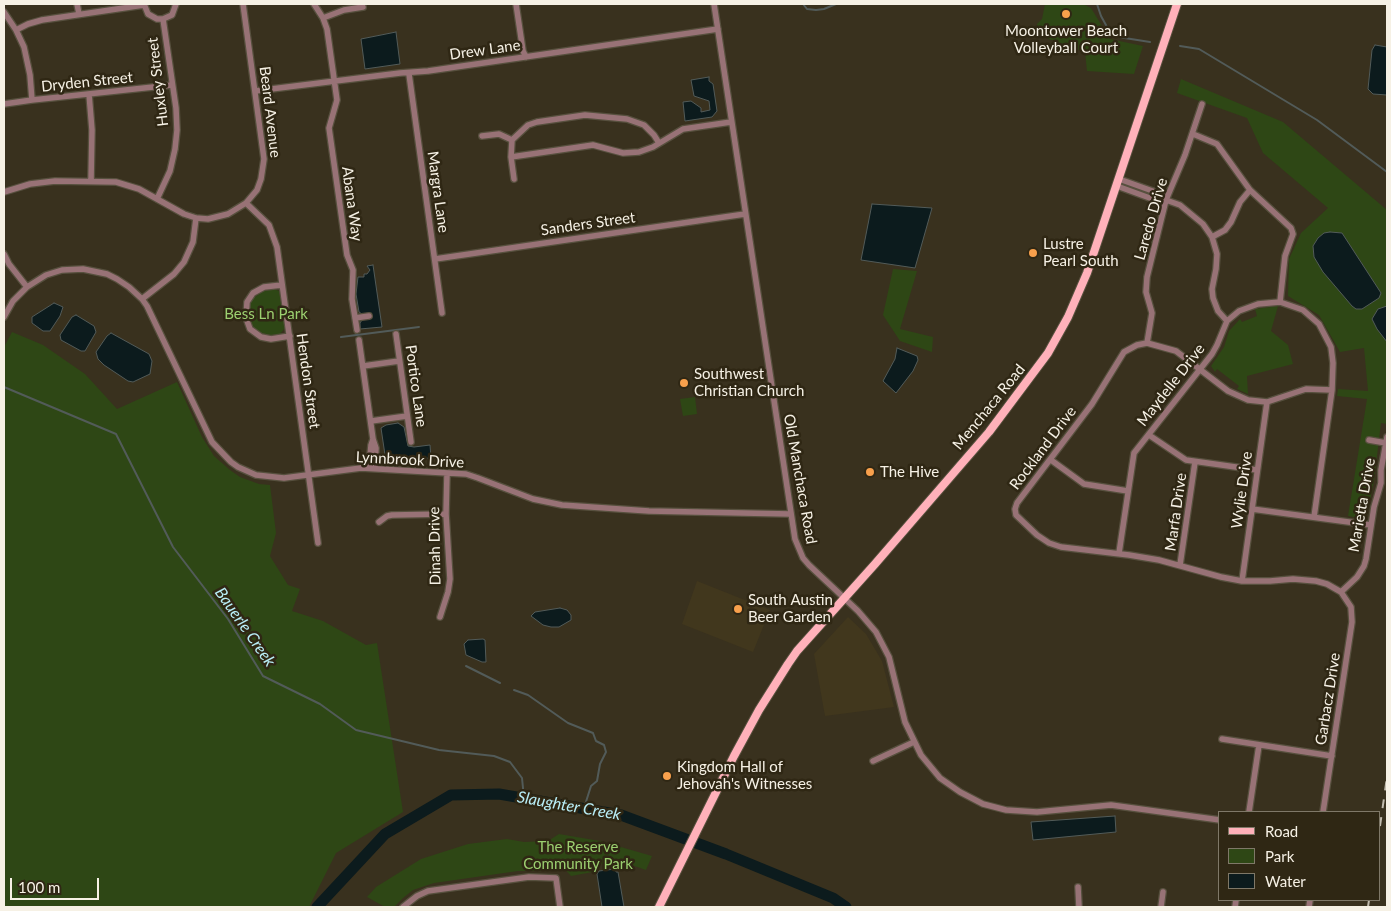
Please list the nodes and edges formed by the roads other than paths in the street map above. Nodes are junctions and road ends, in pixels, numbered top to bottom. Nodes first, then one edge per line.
1 (77, 4) edge
2 (144, 4) edge
3 (176, 4) edge
4 (243, 4) edge
5 (314, 4) edge
6 (516, 4) edge
7 (714, 4) edge
8 (1177, 4) edge
9 (363, 7) dead end
10 (4, 12) edge
11 (79, 14) junction
12 (323, 18) junction
13 (163, 19) junction
14 (718, 29) junction
15 (16, 30) junction
16 (526, 57) junction
17 (409, 74) junction
18 (334, 81) junction
19 (172, 85) junction
20 (255, 91) junction
21 (89, 94) junction
22 (32, 100) junction
23 (4, 104) edge
24 (1202, 104) dead end
25 (732, 122) junction
26 (1193, 134) junction
27 (482, 136) dead end
28 (512, 140) junction
29 (659, 143) junction
30 (511, 157) junction
31 (514, 179) dead end
32 (91, 181) junction
33 (1118, 182) junction
34 (1250, 190) junction
35 (4, 192) edge
36 (157, 199) junction
37 (1166, 200) junction
38 (246, 203) junction
39 (745, 214) junction
40 (196, 218) junction
41 (1212, 238) junction
42 (4, 254) edge
43 (435, 259) junction
44 (282, 284) junction
45 (27, 287) junction
46 (142, 298) junction
47 (1280, 302) junction
48 (442, 313) dead end
49 (369, 316) dead end
50 (4, 317) edge
51 (355, 318) junction
52 (1227, 321) junction
53 (356, 330) dead end
54 (396, 334) dead end
55 (290, 336) junction
56 (359, 340) dead end
57 (1147, 343) junction
58 (399, 361) junction
59 (363, 366) junction
60 (1200, 369) junction
61 (1332, 390) junction
62 (1267, 402) junction
63 (407, 416) junction
64 (371, 421) junction
65 (1149, 435) junction
66 (1369, 440) dead end
67 (1387, 440) edge
68 (411, 442) dead end
69 (1051, 460) junction
70 (1195, 462) junction
71 (372, 468) junction
72 (1257, 470) junction
73 (309, 474) junction
74 (447, 474) junction
75 (1128, 491) junction
76 (1252, 509) junction
77 (446, 514) junction
78 (790, 514) junction
79 (1314, 517) junction
80 (380, 522) dead end
81 (1371, 525) junction
82 (318, 543) dead end
83 (1120, 553) junction
84 (1180, 566) junction
85 (1242, 581) junction
86 (1341, 592) junction
87 (844, 599) junction
88 (440, 617) dead end
89 (1222, 739) dead end
90 (914, 742) junction
91 (1259, 745) junction
92 (1332, 756) junction
93 (873, 760) dead end
94 (1249, 811) edge
95 (1323, 811) edge
96 (1218, 820) edge
97 (1078, 887) dead end
98 (1163, 892) dead end
99 (403, 907) edge
100 (560, 907) edge
101 (659, 907) edge
102 (1079, 907) edge
103 (1161, 907) edge

1 - 11 street
2 - 11 street
2 - 13 street
3 - 13 street
4 - 20 street, Beard Avenue
5 - 12 street, Abana Way
6 - 16 street
7 - 14 street, Old Manchaca Road
8 - 33 main road, Menchaca Road
9 - 12 street
10 - 15 street
11 - 15 street
12 - 18 street, Abana Way
13 - 19 street, Huxley Street
14 - 16 street, Drew Lane
14 - 25 street, Old Manchaca Road
15 - 22 street
16 - 17 street, Drew Lane
17 - 18 street, Drew Lane
17 - 43 street, Margra Lane
18 - 20 street, Drew Lane
18 - 51 street, Abana Way
19 - 21 street, Dryden Street
19 - 36 street, Huxley Street
20 - 38 street, Beard Avenue
21 - 22 street, Dryden Street
21 - 32 street
22 - 23 street, Dryden Street
24 - 26 street, Laredo Drive
25 - 29 street
25 - 39 street, Old Manchaca Road
26 - 34 street
26 - 37 street, Laredo Drive
27 - 28 street
28 - 29 street
28 - 30 street
29 - 30 street
30 - 31 street
32 - 35 street, Beard Avenue
32 - 36 street, Beard Avenue
33 - 37 street
33 - 87 main road, Menchaca Road
34 - 41 street
34 - 47 street
36 - 40 street, Beard Avenue
37 - 41 street
37 - 57 street, Laredo Drive
38 - 40 street, Beard Avenue
38 - 44 street, Hendon Street
39 - 43 street, Sanders Street
39 - 78 street, Old Manchaca Road
40 - 46 street
41 - 52 street
42 - 45 street
43 - 48 street, Margra Lane
44 - 55 street, Hendon Street
44 - 55 street
45 - 46 street, Lynnbrook Drive
45 - 50 street, Lynnbrook Drive
46 - 73 street, Lynnbrook Drive
47 - 52 street
47 - 61 street
49 - 51 street
51 - 53 street, Abana Way
52 - 60 street, Maydelle Drive
54 - 58 street, Portico Lane
55 - 73 street, Hendon Street
56 - 59 street
57 - 60 street
57 - 69 street, Rockland Drive
58 - 59 street
58 - 63 street, Portico Lane
59 - 64 street
60 - 62 street
60 - 65 street, Maydelle Drive
61 - 62 street
61 - 79 street
62 - 72 street, Wylie Drive
63 - 64 street
63 - 68 street, Portico Lane
64 - 71 street
65 - 70 street
65 - 75 street, Maydelle Drive
66 - 67 street, Marietta Drive
67 - 81 street, Marietta Drive
69 - 75 street
69 - 83 street, Rockland Drive
70 - 72 street
70 - 84 street, Marfa Drive
71 - 73 street, Lynnbrook Drive
71 - 74 street, Lynnbrook Drive
72 - 76 street, Wylie Drive
73 - 82 street, Hendon Street
74 - 77 street, Dinah Drive
74 - 78 street, Lynnbrook Drive
75 - 83 street, Maydelle Drive
76 - 79 street
76 - 85 street, Wylie Drive
77 - 80 street
77 - 88 street, Dinah Drive
78 - 87 street, Old Manchaca Road
79 - 81 street
81 - 86 street, Marietta Drive
83 - 84 street, Rockland Drive
84 - 85 street, Rockland Drive
85 - 86 street, Rockland Drive
86 - 92 street, Garbacz Drive
87 - 90 street, Old Manchaca Road
87 - 101 main road, Menchaca Road
89 - 91 street
90 - 93 street
90 - 96 street, Old Manchaca Road
91 - 92 street
91 - 94 street
92 - 95 street, Garbacz Drive
97 - 102 street
98 - 103 street
99 - 100 street

